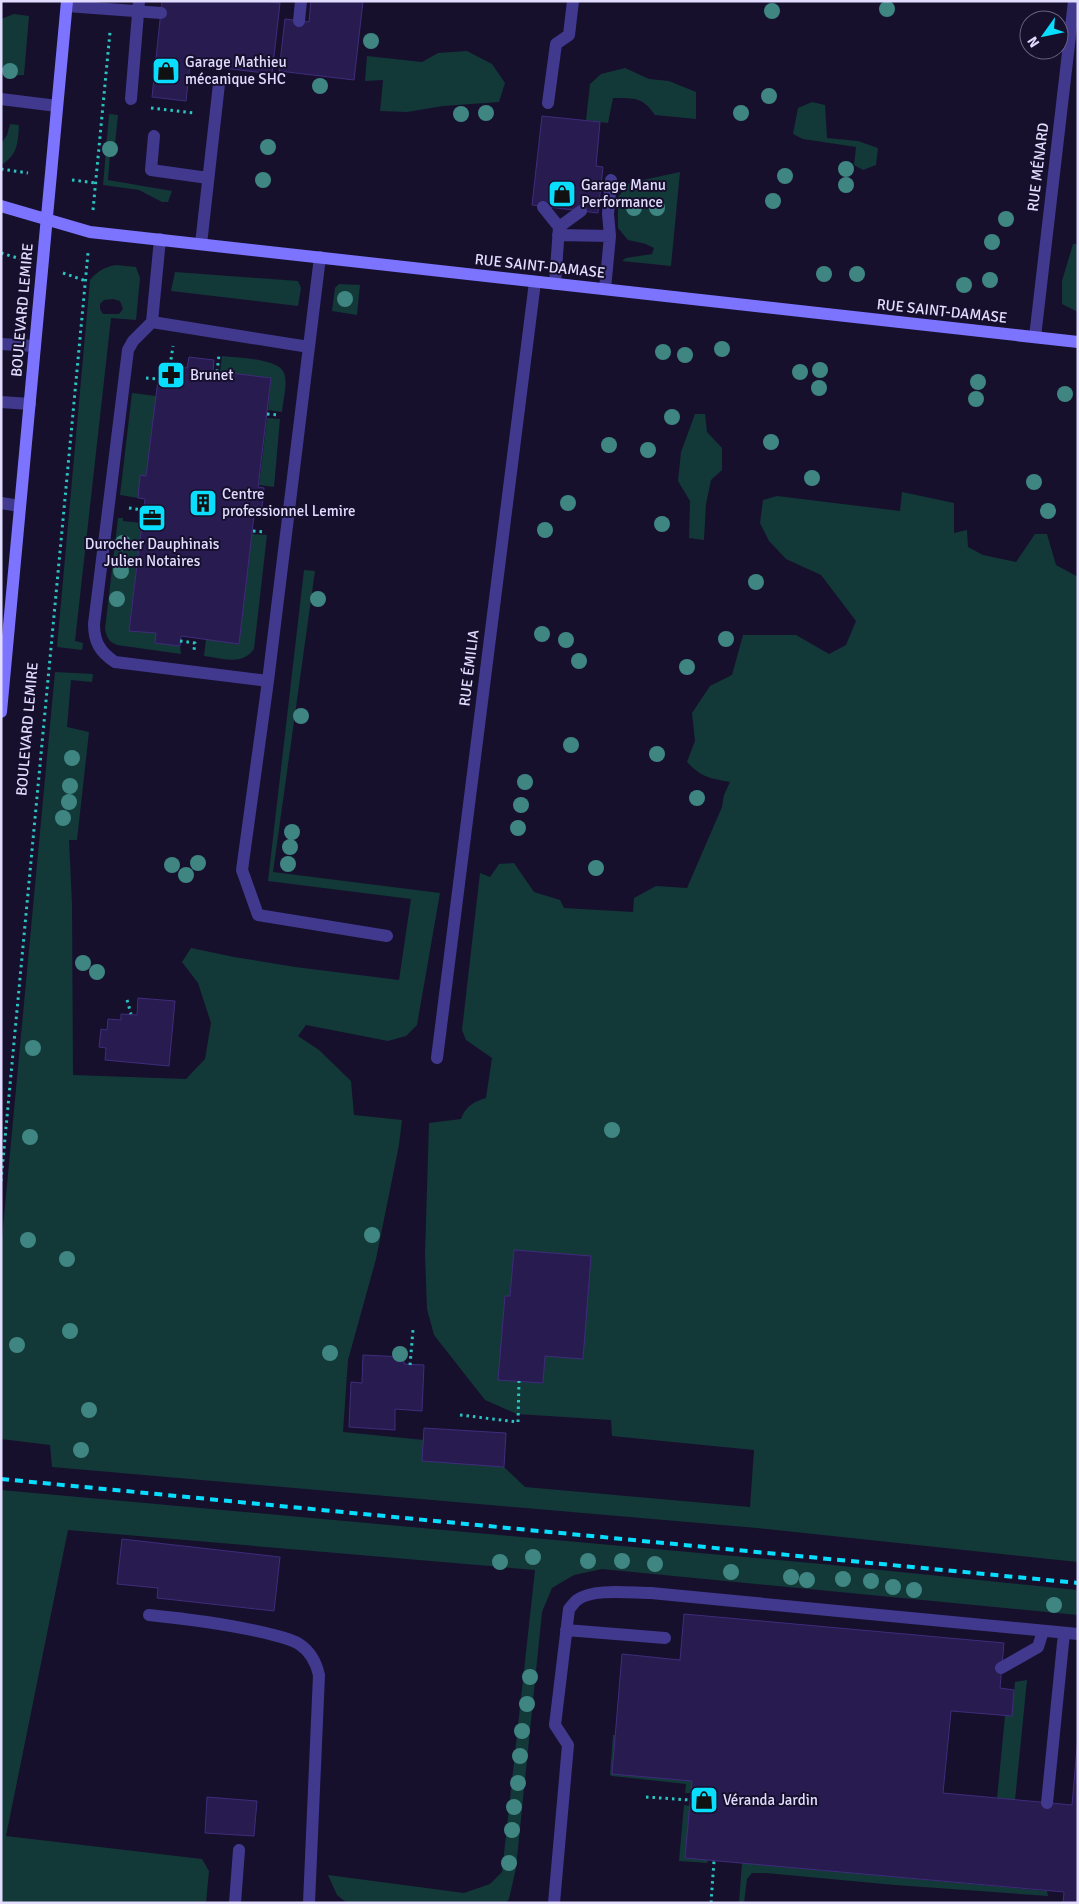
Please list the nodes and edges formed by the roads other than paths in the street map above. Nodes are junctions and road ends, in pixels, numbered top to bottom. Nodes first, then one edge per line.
1 (301, 1) edge
2 (573, 1) edge
3 (1074, 1) edge
4 (67, 3) edge
5 (138, 6) edge
6 (161, 13) dead end
7 (299, 21) dead end
8 (219, 84) dead end
9 (1, 99) edge
10 (130, 99) dead end
11 (548, 103) dead end
12 (57, 106) junction
13 (154, 136) dead end
14 (208, 178) junction
15 (611, 180) dead end
16 (1, 206) edge
17 (543, 207) dead end
18 (581, 211) dead end
19 (46, 219) junction
20 (558, 231) junction
21 (610, 236) junction
22 (160, 239) junction
23 (200, 244) junction
24 (320, 257) junction
25 (535, 282) junction
26 (555, 284) junction
27 (605, 289) junction
28 (152, 322) junction
29 (1035, 337) junction
30 (1078, 342) edge
31 (1, 344) edge
32 (35, 346) junction
33 (309, 347) junction
34 (1, 402) edge
35 (30, 404) junction
36 (1, 503) edge
37 (20, 506) junction
38 (268, 681) junction
39 (1, 712) edge
40 (386, 936) dead end
41 (437, 1058) dead end
42 (149, 1615) dead end
43 (566, 1630) junction
44 (1043, 1630) junction
45 (1064, 1633) junction
46 (1078, 1634) edge
47 (664, 1638) dead end
48 (1001, 1668) dead end
49 (1047, 1803) dead end
50 (239, 1850) dead end
51 (235, 1903) edge
52 (309, 1903) edge
53 (554, 1903) edge

1 - 7 street
2 - 11 street
3 - 29 street, RUE MÉNARD
4 - 5 street
4 - 12 street, BOULEVARD LEMIRE
5 - 6 street
5 - 10 street
8 - 14 street
9 - 12 street
12 - 19 street, BOULEVARD LEMIRE
13 - 14 street
14 - 23 street
15 - 21 street
16 - 19 street, RUE SAINT-DAMASE
17 - 20 street
18 - 20 street
19 - 22 street, RUE SAINT-DAMASE
19 - 32 street, BOULEVARD LEMIRE
20 - 21 street
20 - 26 street
21 - 27 street
22 - 23 street, RUE SAINT-DAMASE
22 - 28 street
23 - 24 street, RUE SAINT-DAMASE
24 - 25 street, RUE SAINT-DAMASE
24 - 33 street
25 - 26 street, RUE SAINT-DAMASE
25 - 41 street, RUE ÉMILIA
26 - 27 street, RUE SAINT-DAMASE
27 - 29 street, RUE SAINT-DAMASE
28 - 33 street
28 - 38 street
29 - 30 street, RUE SAINT-DAMASE
31 - 32 street
32 - 35 street, BOULEVARD LEMIRE
33 - 38 street
34 - 35 street
35 - 37 street, BOULEVARD LEMIRE
36 - 37 street
37 - 39 street, BOULEVARD LEMIRE
38 - 40 street
42 - 52 street
43 - 44 street
43 - 47 street
43 - 53 street
44 - 45 street
44 - 48 street
45 - 46 street
45 - 49 street
50 - 51 street

